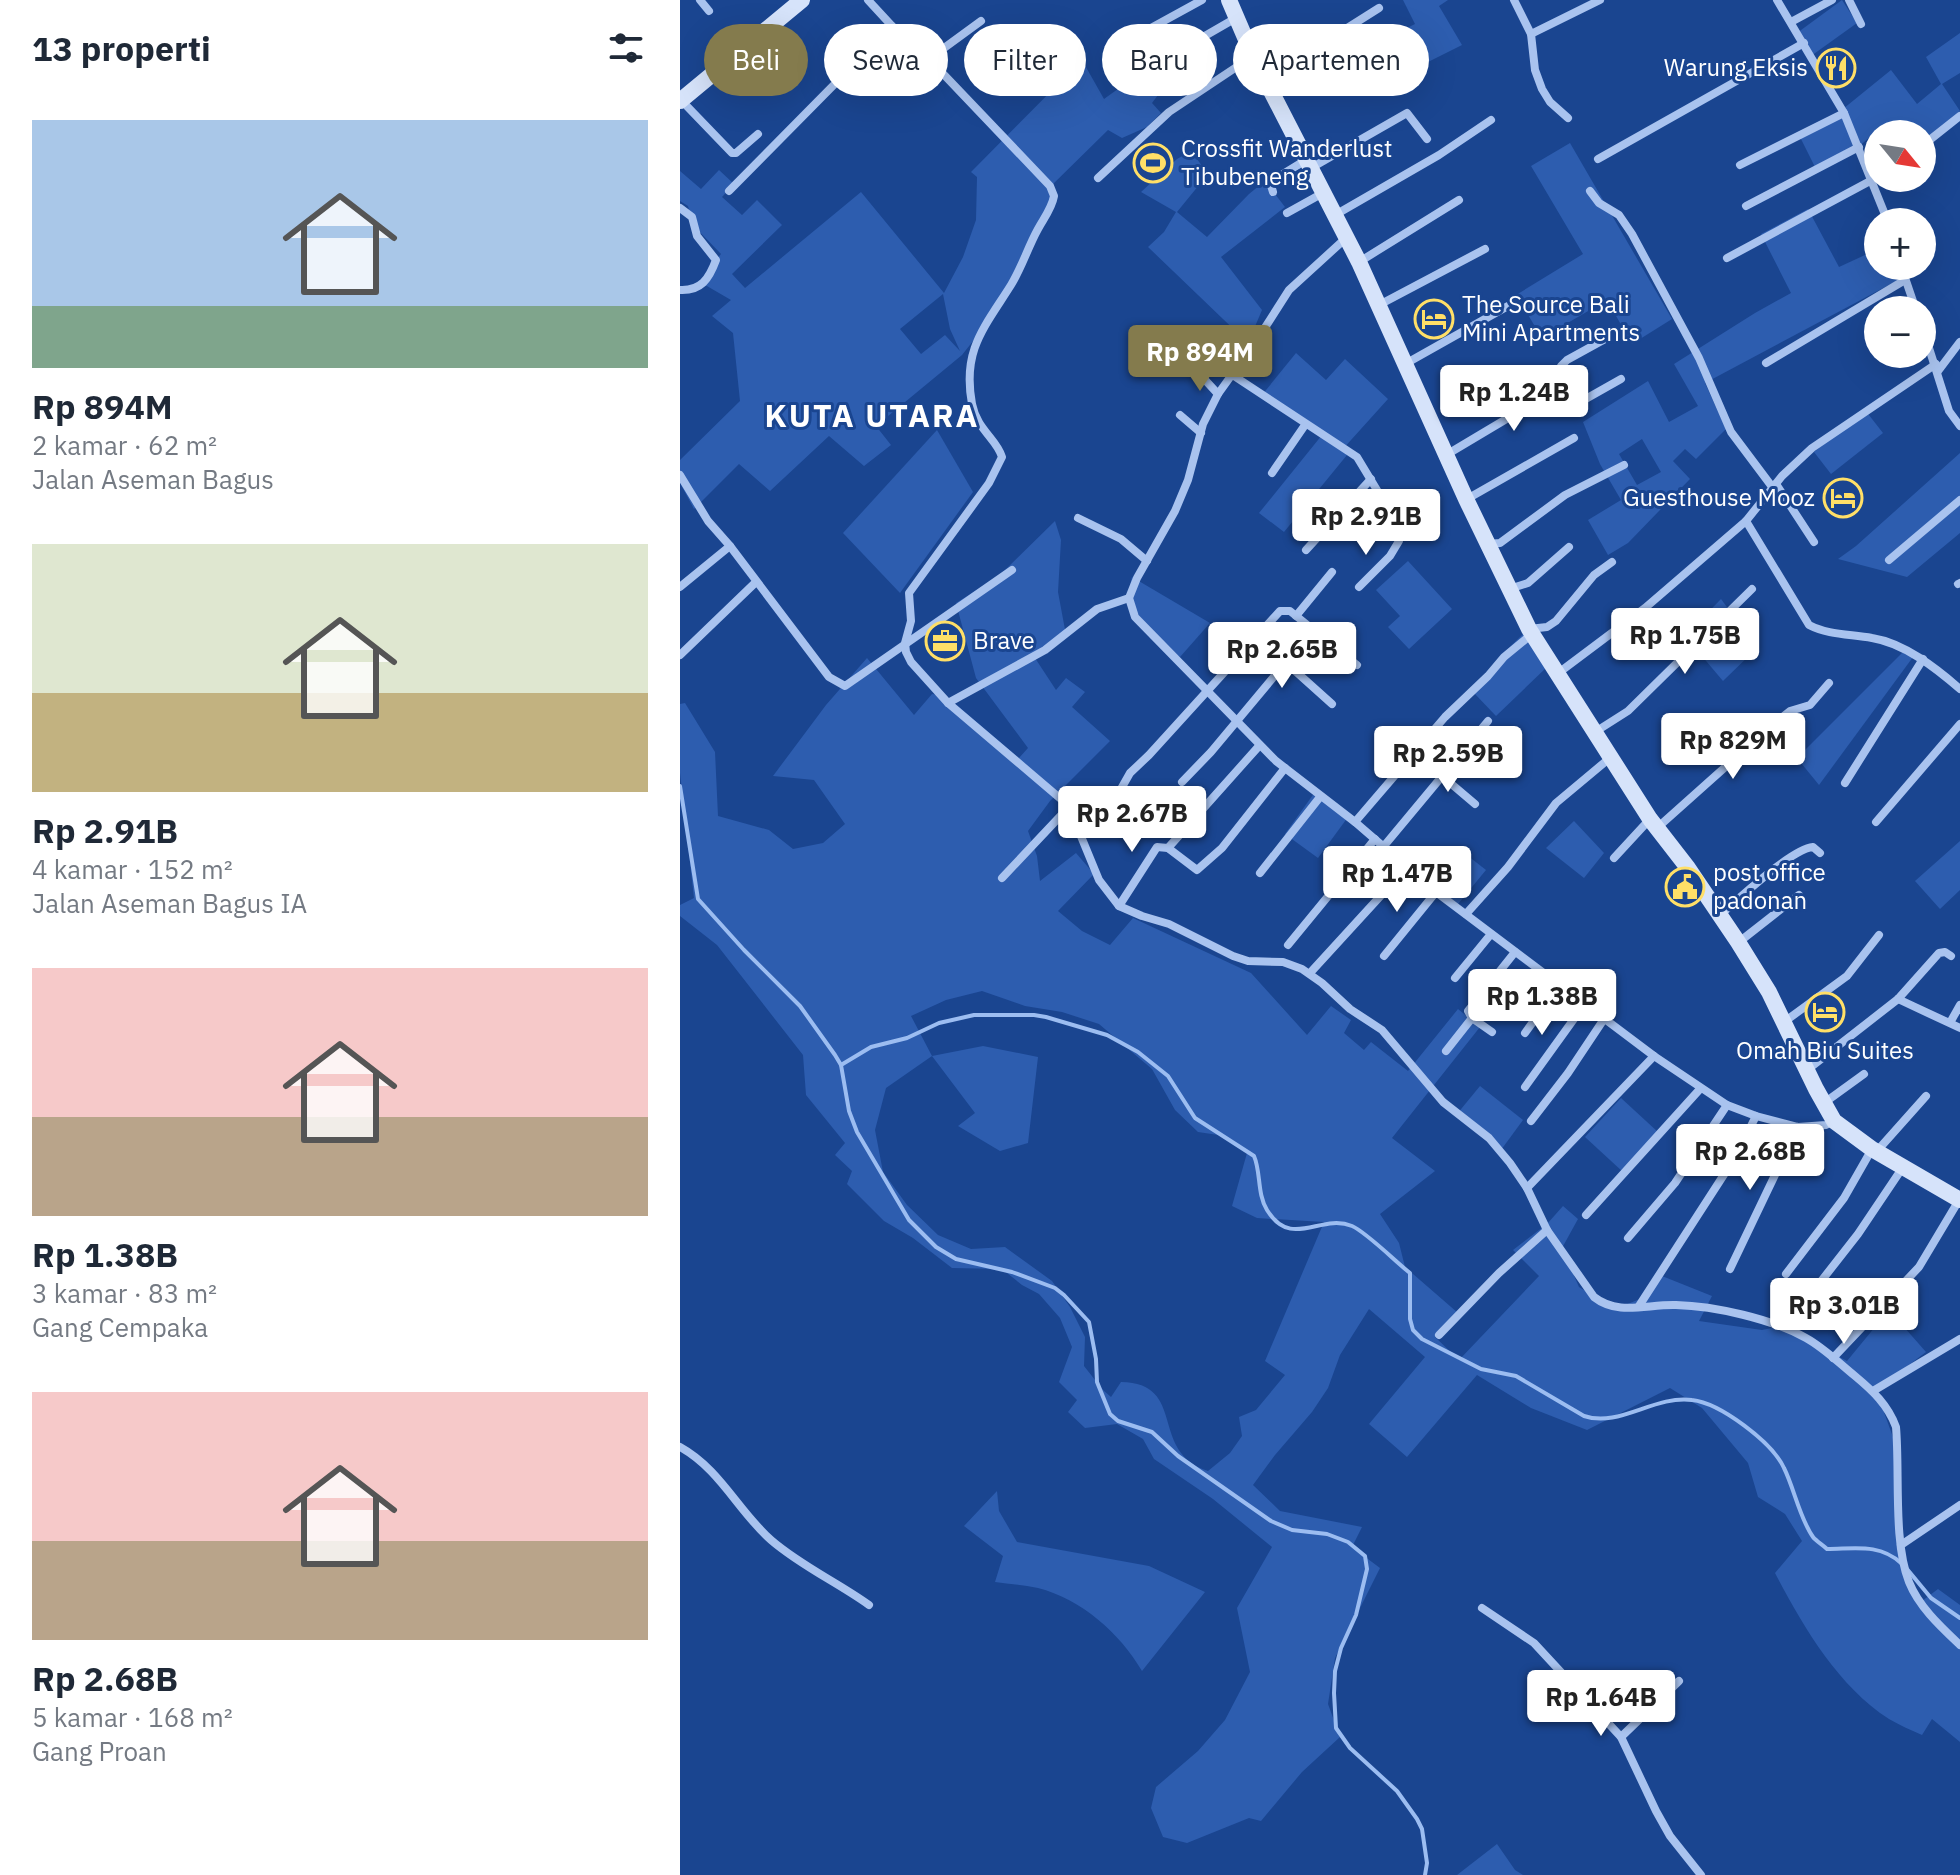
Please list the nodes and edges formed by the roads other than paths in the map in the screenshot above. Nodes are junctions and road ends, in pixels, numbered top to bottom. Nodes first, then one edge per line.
1 (700, 0) edge
2 (802, 0) edge
3 (868, 0) edge
4 (1202, 0) edge
5 (1229, 0) edge
6 (1514, 0) edge
7 (1600, 0) edge
8 (1777, 0) edge
9 (1832, 0) edge
10 (1849, 0) edge
11 (1379, 8) dead end
12 (709, 11) dead end
13 (1237, 17) junction
14 (981, 21) dead end
15 (1791, 22) junction
16 (890, 24) edge
17 (1155, 24) edge
18 (1240, 24) edge
19 (1354, 24) edge
20 (1861, 24) dead end
21 (1217, 29) edge
22 (1531, 34) junction
23 (1804, 43) junction
24 (948, 45) edge
25 (1233, 69) edge
26 (948, 79) edge
27 (824, 95) edge
28 (1275, 96) edge
29 (680, 100) edge
30 (1844, 113) junction
31 (1960, 116) edge
32 (1568, 118) dead end
33 (1491, 120) dead end
34 (758, 134) dead end
35 (1936, 135) edge
36 (1427, 139) dead end
37 (1859, 147) junction
38 (1598, 159) dead end
39 (1864, 160) edge
40 (1312, 164) junction
41 (1740, 165) dead end
42 (1098, 178) dead end
43 (1864, 187) edge
44 (729, 191) dead end
45 (1590, 191) dead end
46 (1273, 192) dead end
47 (1324, 192) junction
48 (1459, 200) dead end
49 (1746, 206) dead end
50 (680, 208) edge
51 (1287, 213) dead end
52 (1335, 215) junction
53 (1346, 238) junction
54 (1485, 249) dead end
55 (1727, 258) dead end
56 (1359, 262) junction
57 (1905, 280) joint
58 (680, 290) edge
59 (1911, 296) edge
60 (1378, 305) junction
61 (1508, 306) dead end
62 (1616, 333) dead end
63 (1960, 342) edge
64 (1173, 345) dead end
65 (1766, 363) dead end
66 (1405, 364) junction
67 (1937, 368) junction
68 (1231, 374) junction
69 (1621, 379) dead end
70 (1565, 384) junction
71 (1218, 394) junction
72 (1180, 415) dead end
73 (1305, 425) junction
74 (1960, 426) edge
75 (1201, 433) junction
76 (1574, 438) dead end
77 (1446, 455) junction
78 (1624, 465) dead end
79 (1272, 473) dead end
80 (680, 475) edge
81 (1371, 479) junction
82 (1774, 486) junction
83 (1466, 499) junction
84 (1960, 500) edge
85 (1078, 518) dead end
86 (1746, 521) junction
87 (1814, 542) dead end
88 (1488, 544) junction
89 (730, 546) junction
90 (1569, 547) dead end
91 (1306, 550) dead end
92 (1889, 560) dead end
93 (1147, 561) junction
94 (1612, 562) dead end
95 (1012, 570) dead end
96 (1332, 572) dead end
97 (756, 582) junction
98 (680, 587) edge
99 (1359, 587) dead end
100 (1509, 589) junction
101 (1752, 589) dead end
102 (1129, 598) junction
103 (1296, 616) junction
104 (1530, 632) junction
105 (905, 643) junction
106 (680, 655) edge
107 (1923, 659) junction
108 (1357, 665) dead end
109 (1557, 674) junction
110 (1829, 683) dead end
111 (1960, 689) edge
112 (1206, 691) junction
113 (948, 703) junction
114 (1332, 704) dead end
115 (1235, 721) junction
116 (1488, 721) dead end
117 (1960, 724) edge
118 (1595, 732) junction
119 (1259, 746) junction
120 (1611, 757) junction
121 (1285, 768) junction
122 (1442, 776) junction
123 (1182, 782) dead end
124 (1845, 783) dead end
125 (1320, 797) junction
126 (1475, 804) dead end
127 (1067, 809) junction
128 (1355, 822) junction
129 (1876, 822) dead end
130 (1654, 824) junction
131 (1078, 829) junction
132 (1375, 839) junction
133 (1384, 846) junction
134 (1168, 848) junction
135 (1820, 853) dead end
136 (1614, 858) dead end
137 (1407, 867) junction
138 (1260, 873) dead end
139 (1002, 878) dead end
140 (1436, 892) junction
141 (1799, 895) dead end
142 (1119, 906) junction
143 (1466, 914) junction
144 (1720, 915) junction
145 (1491, 934) junction
146 (1879, 935) dead end
147 (1738, 942) junction
148 (1288, 945) dead end
149 (1515, 952) junction
150 (1384, 956) dead end
151 (1951, 956) dead end
152 (1310, 973) junction
153 (1455, 978) dead end
154 (1559, 986) junction
155 (1898, 999) junction
156 (1584, 1005) junction
157 (1960, 1005) edge
158 (1472, 1018) junction
159 (1604, 1019) junction
160 (1951, 1021) junction
161 (1784, 1022) junction
162 (1960, 1028) edge
163 (1492, 1032) dead end
164 (1525, 1033) dead end
165 (1446, 1051) dead end
166 (1654, 1056) junction
167 (1806, 1070) junction
168 (1864, 1074) dead end
169 (1525, 1087) dead end
170 (1700, 1089) junction
171 (1926, 1096) dead end
172 (1823, 1103) junction
173 (1727, 1105) junction
174 (1756, 1116) junction
175 (1531, 1121) dead end
176 (1834, 1121) junction
177 (1798, 1127) junction
178 (1874, 1150) junction
179 (1903, 1167) junction
180 (1527, 1188) junction
181 (1960, 1200) edge
182 (1586, 1215) dead end
183 (1547, 1230) junction
184 (1628, 1238) dead end
185 (1730, 1269) dead end
186 (1786, 1274) dead end
187 (1815, 1289) dead end
188 (1639, 1306) junction
189 (1439, 1335) dead end
190 (1960, 1339) edge
191 (1833, 1358) junction
192 (1873, 1391) junction
193 (680, 1447) edge
194 (1960, 1505) edge
195 (1901, 1545) junction
196 (869, 1605) dead end
197 (1482, 1608) dead end
198 (1960, 1645) edge
199 (1679, 1681) dead end
200 (1621, 1737) junction
201 (1701, 1875) edge

1 - 12 street
2 - 29 main road
3 - 16 street
4 - 17 street
5 - 13 main road
6 - 22 street
7 - 22 street
8 - 15 street
9 - 15 street
10 - 20 street
11 - 19 street
13 - 18 main road
13 - 21 street
14 - 24 street
15 - 23 street
22 - 32 street
23 - 30 street
23 - 38 street
25 - 42 street
26 - 105 street
27 - 44 street
28 - 40 main road
29 - 34 street
30 - 37 street
30 - 41 street
31 - 35 street
33 - 52 street
36 - 40 street
37 - 39 street
37 - 49 street
40 - 46 street
40 - 47 main road
43 - 55 street
45 - 82 street
47 - 51 street
47 - 52 main road
48 - 56 street
50 - 58 street
52 - 53 main road
53 - 56 main road
53 - 68 street
54 - 60 street
56 - 60 main road
57 - 59 street
57 - 65 street
60 - 66 main road
61 - 66 street
62 - 70 street
63 - 67 street
64 - 71 street
66 - 77 main road
67 - 74 street
67 - 82 street
68 - 71 street
68 - 73 street
69 - 70 street
70 - 77 street
71 - 75 street
72 - 75 street
73 - 79 street
73 - 81 street
75 - 93 street
76 - 83 street
77 - 83 main road
78 - 88 street
80 - 89 street
81 - 91 street
81 - 99 street
82 - 86 street
82 - 87 street
83 - 88 main road
84 - 92 street
85 - 93 street
86 - 107 street
86 - 109 street
88 - 100 main road
89 - 97 street
89 - 98 street
90 - 100 street
93 - 102 street
94 - 104 street
95 - 105 street
96 - 103 street
97 - 105 street
97 - 106 street
100 - 104 main road
101 - 118 street
102 - 112 street
102 - 113 street
103 - 108 street
103 - 112 street
104 - 109 main road
104 - 128 street
105 - 113 street
107 - 111 street
107 - 124 street
109 - 118 main road
110 - 130 street
112 - 115 street
112 - 131 street
113 - 127 street
114 - 115 street
115 - 119 street
115 - 123 street
116 - 122 street
117 - 129 street
118 - 120 main road
119 - 121 street
119 - 134 street
120 - 130 main road
120 - 143 street
121 - 125 street
121 - 134 street
122 - 126 street
122 - 133 street
125 - 128 street
125 - 138 street
127 - 131 street
127 - 139 street
128 - 132 street
130 - 136 street
130 - 144 main road
131 - 142 street
132 - 133 street
132 - 148 street
133 - 137 street
134 - 142 street
135 - 144 street
137 - 140 street
137 - 152 street
140 - 143 street
140 - 150 street
141 - 147 street
142 - 152 street
143 - 145 street
144 - 147 main road
145 - 149 street
145 - 153 street
146 - 161 street
147 - 161 main road
149 - 154 street
149 - 158 street
151 - 155 street
152 - 180 street
154 - 156 street
154 - 164 street
155 - 160 street
155 - 167 street
156 - 159 street
156 - 169 street
157 - 160 street
158 - 163 street
158 - 165 street
159 - 166 street
159 - 175 street
160 - 162 street
161 - 167 main road
166 - 170 street
166 - 180 street
167 - 172 main road
168 - 172 street
170 - 173 street
170 - 182 street
171 - 178 street
172 - 176 main road
173 - 174 street
173 - 184 street
174 - 177 street
174 - 188 street
176 - 177 street
176 - 178 main road
177 - 185 street
178 - 179 main road
178 - 186 street
179 - 181 main road
179 - 187 street
180 - 183 street
181 - 191 street
183 - 188 street
183 - 189 street
188 - 191 street
190 - 192 street
191 - 192 street
192 - 195 street
193 - 196 street
194 - 195 street
195 - 198 street
197 - 200 street
199 - 200 street
200 - 201 street

